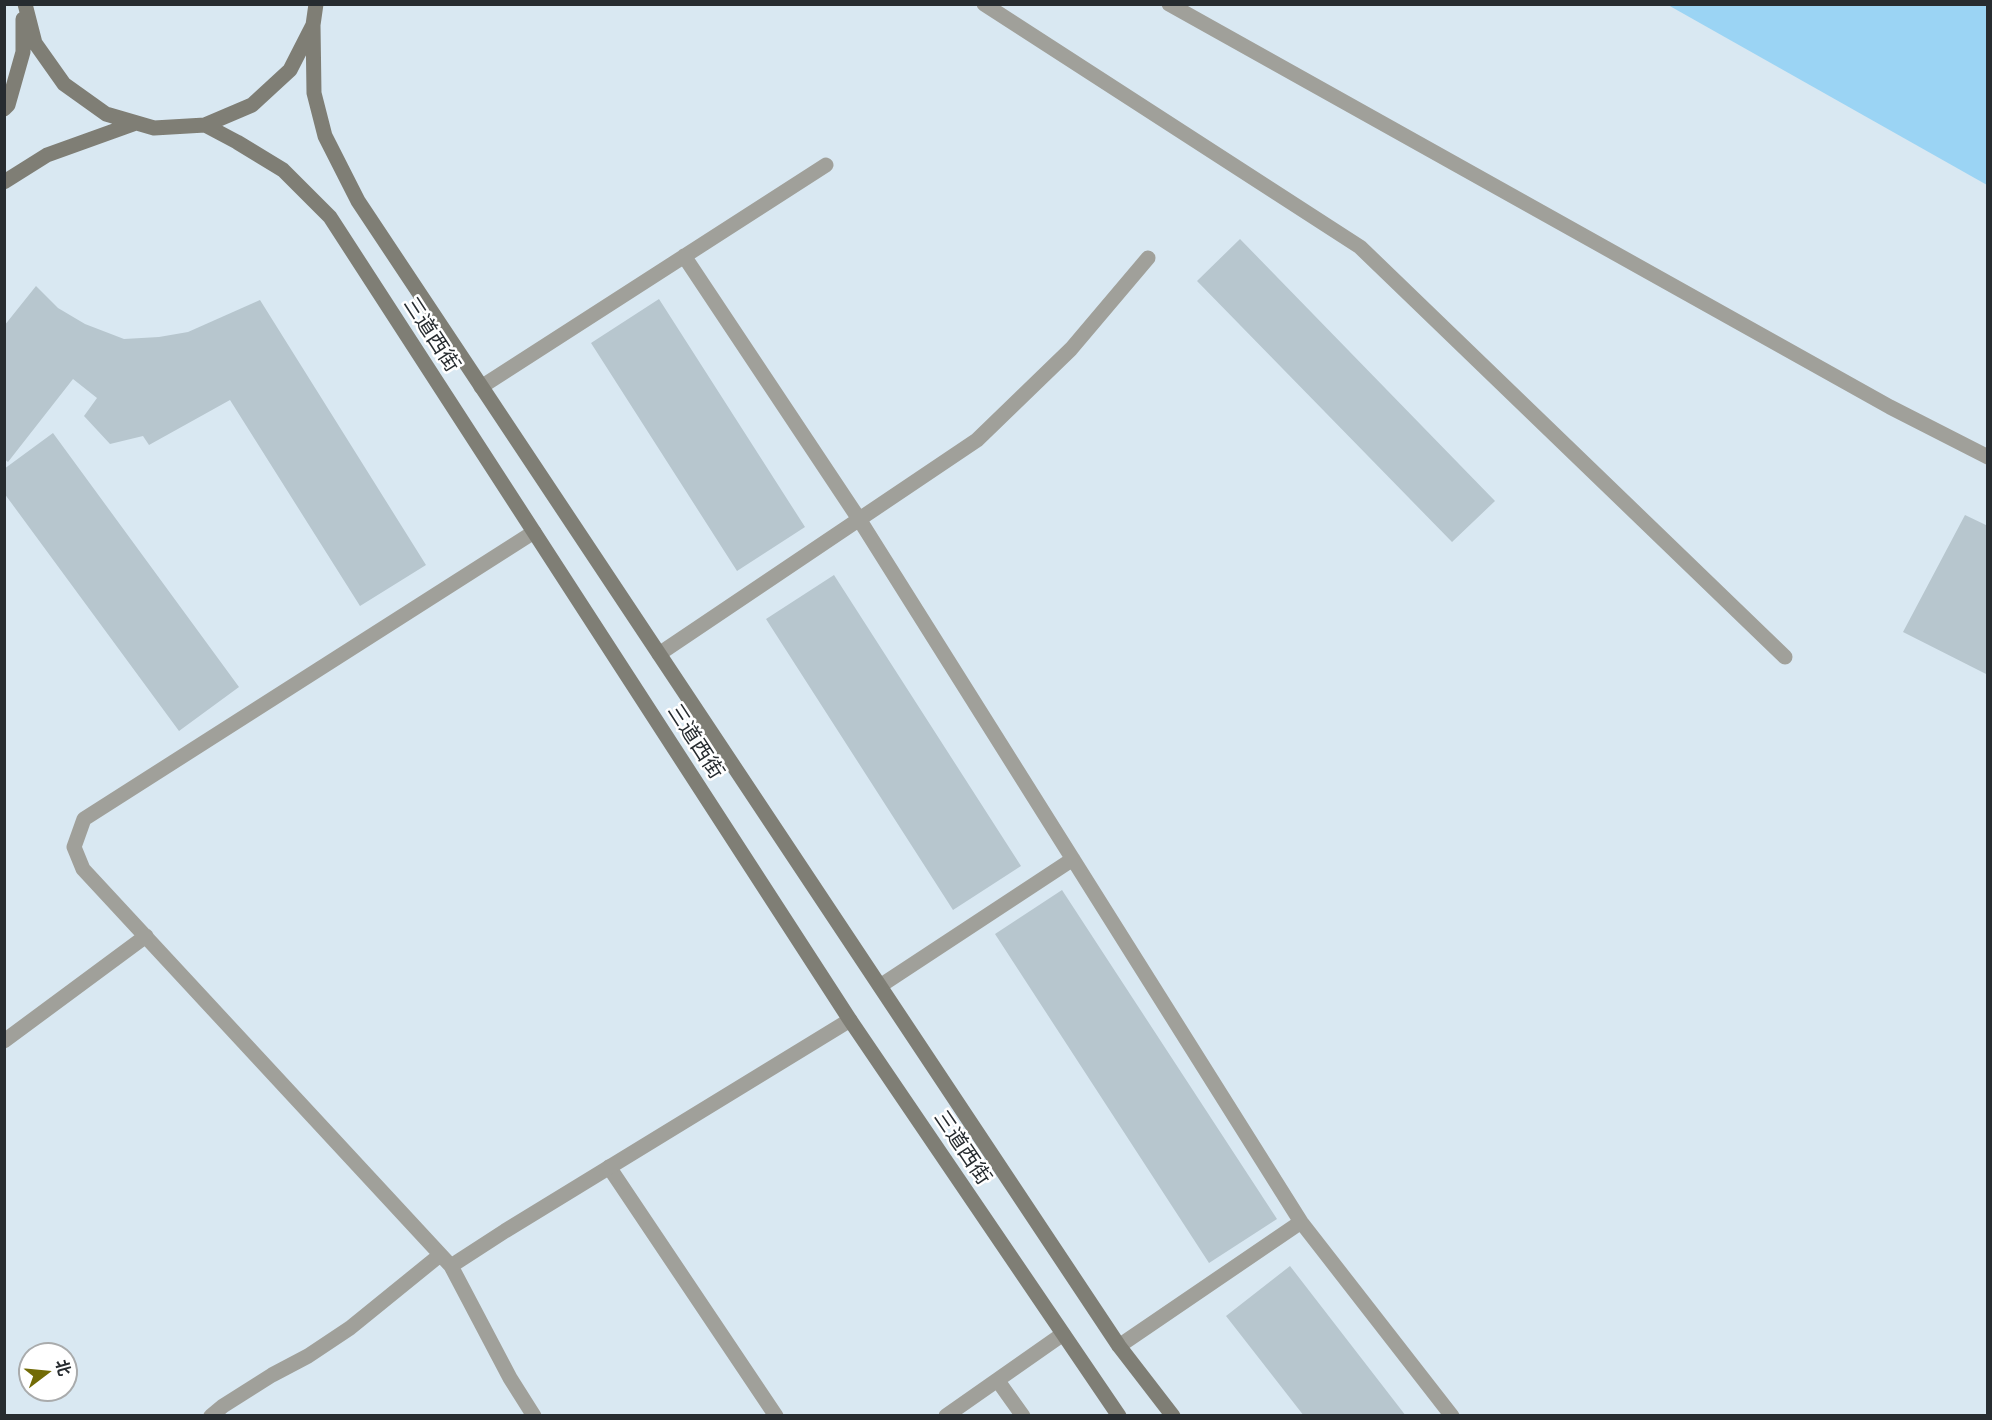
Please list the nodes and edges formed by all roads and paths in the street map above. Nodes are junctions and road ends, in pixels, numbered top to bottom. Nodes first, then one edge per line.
1 (24, 4) edge
2 (316, 4) edge
3 (984, 4) edge
4 (1169, 4) edge
5 (313, 25) junction
6 (4, 109) edge
7 (136, 123) junction
8 (206, 125) junction
9 (826, 165) dead end
10 (4, 182) edge
11 (684, 256) junction
12 (1148, 258) dead end
13 (481, 387) junction
14 (1988, 457) edge
15 (859, 519) junction
16 (534, 532) junction
17 (659, 654) junction
18 (1785, 657) dead end
19 (1073, 859) junction
20 (146, 936) junction
21 (880, 986) junction
22 (850, 1020) junction
23 (4, 1041) edge
24 (609, 1167) junction
25 (1302, 1222) junction
26 (440, 1255) junction
27 (452, 1266) junction
28 (1063, 1334) junction
29 (1119, 1346) junction
30 (998, 1381) junction
31 (211, 1416) edge
32 (534, 1416) edge
33 (776, 1416) edge
34 (946, 1416) edge
35 (1023, 1416) edge
36 (1119, 1416) edge
37 (1173, 1416) edge
38 (1452, 1416) edge

1 - 6 main road
1 - 7 main road
2 - 5 main road
3 - 18 street
4 - 14 street
5 - 8 main road
5 - 13 main road
7 - 8 main road
7 - 10 main road
8 - 16 main road, 三道西街
9 - 11 street
11 - 13 street
11 - 15 street
12 - 15 street
13 - 17 main road
15 - 17 street
15 - 19 street
16 - 20 street
16 - 22 main road, 三道西街
17 - 21 main road
19 - 21 street
19 - 25 street
20 - 23 street
20 - 26 street
21 - 29 main road
22 - 24 street
22 - 28 main road, 三道西街
24 - 27 street
24 - 33 street
25 - 29 street
25 - 38 street
26 - 27 street
26 - 31 street
27 - 32 street
28 - 30 street
28 - 36 main road, 三道西街
29 - 37 main road
30 - 34 street
30 - 35 street

